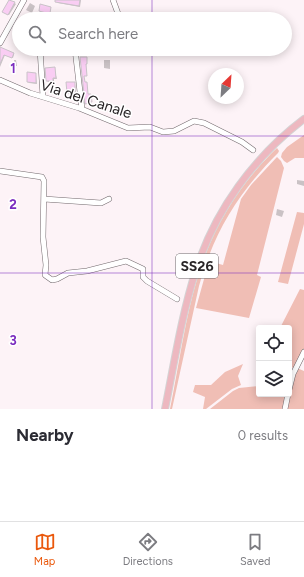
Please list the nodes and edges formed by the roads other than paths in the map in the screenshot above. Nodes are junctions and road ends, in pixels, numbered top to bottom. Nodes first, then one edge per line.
1 (24, 0) edge
2 (112, 0) edge
3 (17, 12) edge
4 (117, 12) edge
5 (12, 22) edge
6 (0, 43) edge
7 (40, 56) edge
8 (76, 56) edge
9 (0, 80) edge
10 (43, 96) junction
11 (82, 109) junction
12 (304, 120) edge
13 (253, 150) dead end
14 (0, 171) edge
15 (44, 199) junction
16 (109, 199) dead end
17 (177, 299) dead end
18 (304, 352) edge
19 (292, 378) edge
20 (287, 397) edge
21 (165, 409) edge
22 (284, 409) edge

1 - 3 street
2 - 4 street
5 - 6 street
7 - 10 street
8 - 11 street
9 - 10 street, Via del Canale
10 - 11 street, Via del Canale
11 - 13 street, Via del Canale
12 - 21 main road, SS26
14 - 15 street
15 - 16 street
15 - 17 street
18 - 19 street
20 - 22 street

